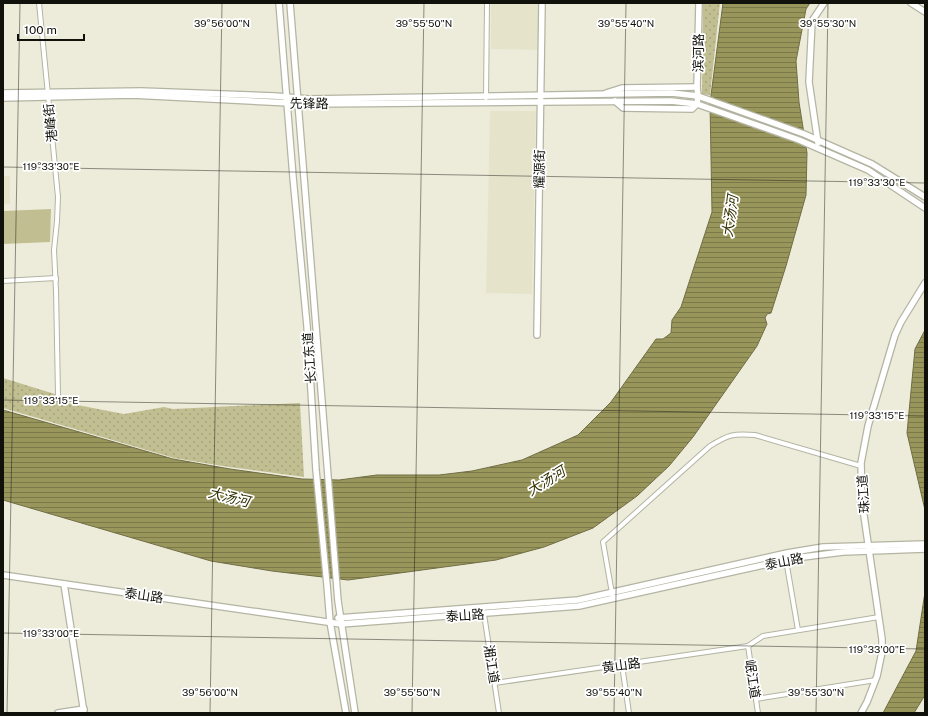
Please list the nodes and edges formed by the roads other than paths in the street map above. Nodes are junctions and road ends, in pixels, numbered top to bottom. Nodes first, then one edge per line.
1 (39, 3) edge
2 (279, 3) edge
3 (290, 3) edge
4 (487, 3) edge
5 (542, 3) edge
6 (699, 3) edge
7 (824, 3) edge
8 (911, 3) edge
9 (925, 12) edge
10 (697, 87) junction
11 (3, 93) edge
12 (47, 94) junction
13 (540, 95) junction
14 (600, 95) junction
15 (698, 96) junction
16 (3, 98) edge
17 (486, 99) junction
18 (287, 100) junction
19 (299, 101) junction
20 (540, 101) junction
21 (697, 104) junction
22 (818, 140) junction
23 (819, 149) junction
24 (925, 197) edge
25 (925, 208) edge
26 (56, 278) junction
27 (3, 281) edge
28 (925, 283) edge
29 (537, 335) dead end
30 (58, 395) dead end
31 (861, 466) junction
32 (925, 544) edge
33 (868, 548) junction
34 (923, 550) edge
35 (786, 560) junction
36 (3, 575) edge
37 (64, 584) junction
38 (613, 596) junction
39 (484, 614) junction
40 (340, 617) junction
41 (879, 617) junction
42 (330, 622) junction
43 (341, 624) junction
44 (798, 630) junction
45 (748, 646) junction
46 (622, 665) junction
47 (876, 680) junction
48 (495, 683) junction
49 (756, 698) junction
50 (84, 711) edge
51 (58, 713) edge
52 (346, 713) edge
53 (354, 713) edge
54 (499, 713) edge
55 (629, 713) edge
56 (758, 713) edge
57 (861, 713) edge

1 - 12 street, 港峰街
2 - 18 street, 长江东道
3 - 19 street, 长江东道
4 - 17 street
5 - 13 street, 耀源街
6 - 10 street, 滨河路
7 - 22 street
8 - 9 street
10 - 14 street
10 - 15 street, 滨河路
11 - 12 street
12 - 16 street, 先锋路
12 - 18 street, 先锋路
12 - 26 street, 港峰街
13 - 14 street
13 - 17 street
13 - 20 street, 耀源街
14 - 15 street
15 - 21 street, 滨河路
15 - 22 street
17 - 19 street, 先锋路
17 - 20 street, 先锋路
18 - 19 street, 先锋路
18 - 42 street, 长江东道
19 - 40 street, 长江东道
20 - 21 street, 先锋路
20 - 29 street, 耀源街
21 - 23 street, 先锋路
22 - 23 street
22 - 24 street
23 - 25 street, 先锋路
26 - 27 street
26 - 30 street, 港峰街
28 - 31 street, 珠江道
31 - 33 street, 珠江道
31 - 38 street
32 - 33 street
33 - 34 street, 泰山路
33 - 35 street, 泰山路
33 - 38 street
33 - 41 street, 珠江道
35 - 38 street, 泰山路
35 - 44 street
36 - 37 street, 泰山路
37 - 42 street, 泰山路
37 - 50 street
38 - 39 street, 泰山路
38 - 40 street
39 - 43 street, 泰山路
39 - 48 street, 湘江道
40 - 42 street
40 - 43 street, 长江东道
41 - 44 street
41 - 47 street, 珠江道
42 - 43 street, 泰山路
42 - 52 street, 长江东道
43 - 53 street, 长江东道
44 - 45 street
45 - 46 street, 黄山路
45 - 49 street, 岷江道
46 - 48 street, 黄山路
46 - 55 street
47 - 49 street
47 - 57 street, 珠江道
48 - 54 street, 湘江道
49 - 56 street, 岷江道
50 - 51 street

